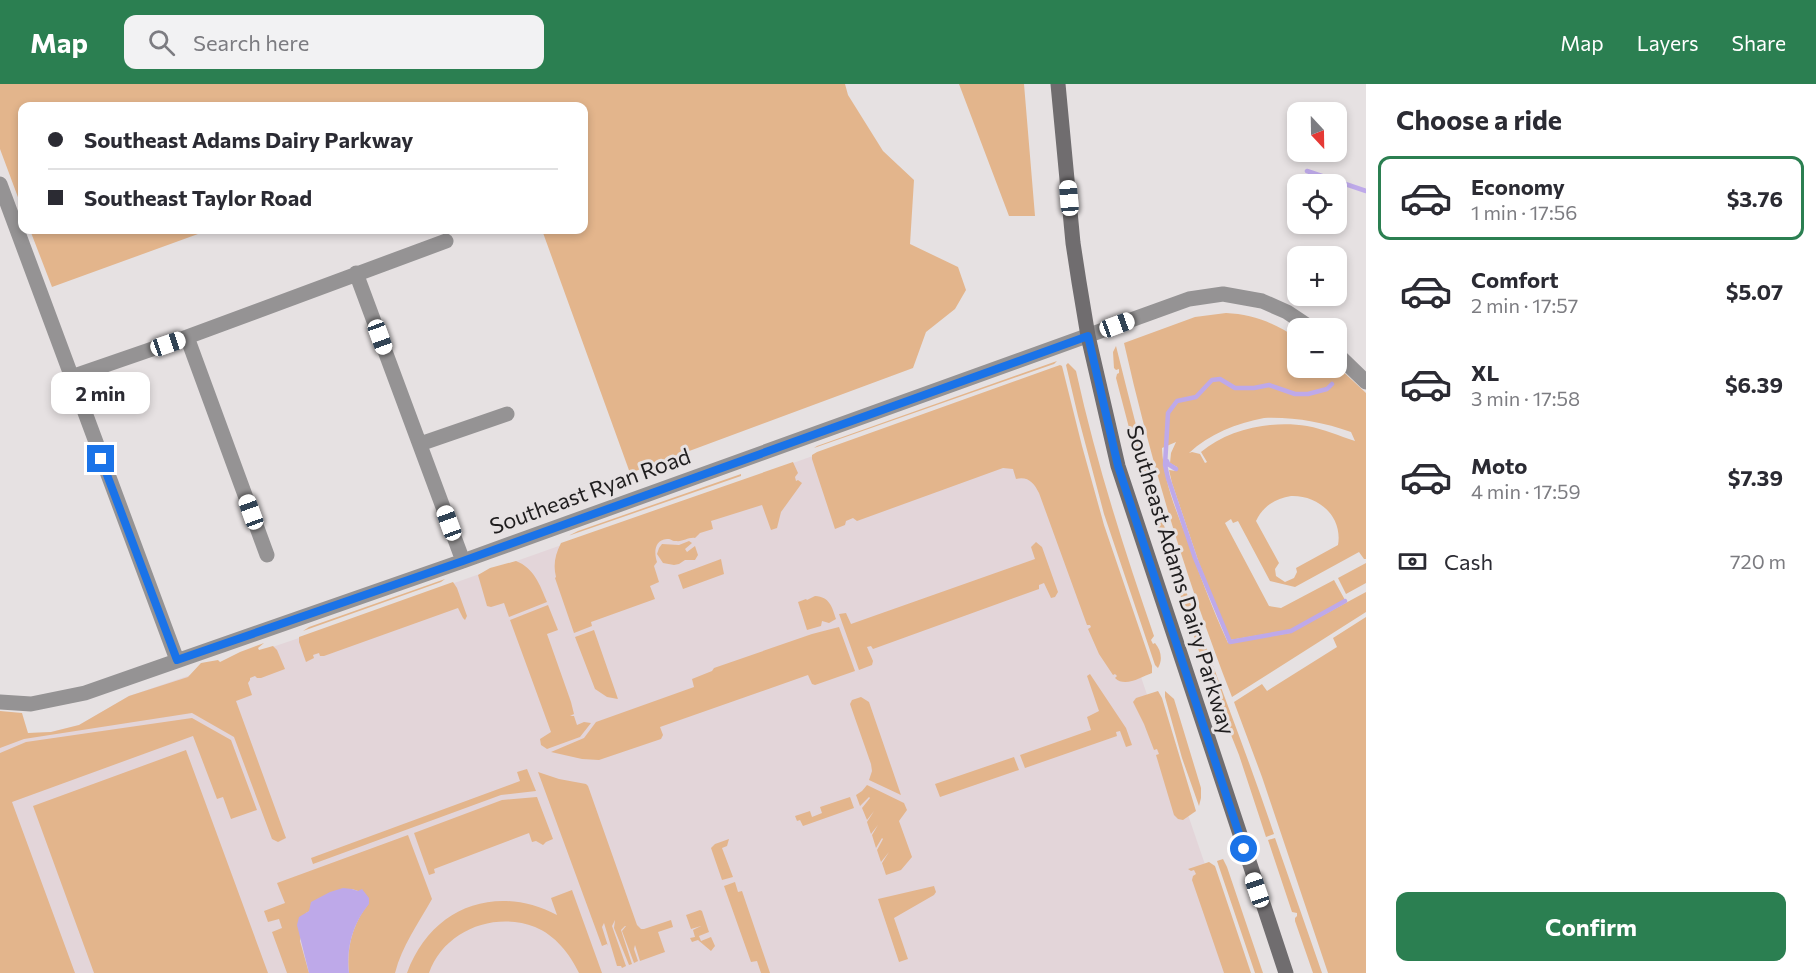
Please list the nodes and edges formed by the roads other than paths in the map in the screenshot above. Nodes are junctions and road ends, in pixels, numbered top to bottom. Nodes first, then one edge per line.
1 (1058, 84) edge
2 (0, 184) edge
3 (18, 234) edge
4 (18, 234) edge
5 (446, 241) dead end
6 (356, 273) junction
7 (1296, 318) edge
8 (1088, 336) junction
9 (187, 337) junction
10 (1347, 364) edge
11 (70, 377) junction
12 (1366, 382) edge
13 (507, 414) dead end
14 (420, 444) junction
15 (267, 555) dead end
16 (463, 561) junction
17 (177, 660) junction
18 (0, 702) edge
19 (1286, 973) edge

1 - 8 main road, Southeast Adams Dairy Parkway
2 - 3 street
4 - 11 street
5 - 6 street
6 - 9 street
6 - 14 street
7 - 8 street, Southeast Ryan Road
8 - 16 street, Southeast Ryan Road
8 - 19 main road, Southeast Adams Dairy Parkway
9 - 11 street
9 - 15 street
10 - 12 street
11 - 17 street
13 - 14 street
14 - 16 street
16 - 17 street, Southeast Ryan Road
17 - 18 street, Southeast Ryan Road

